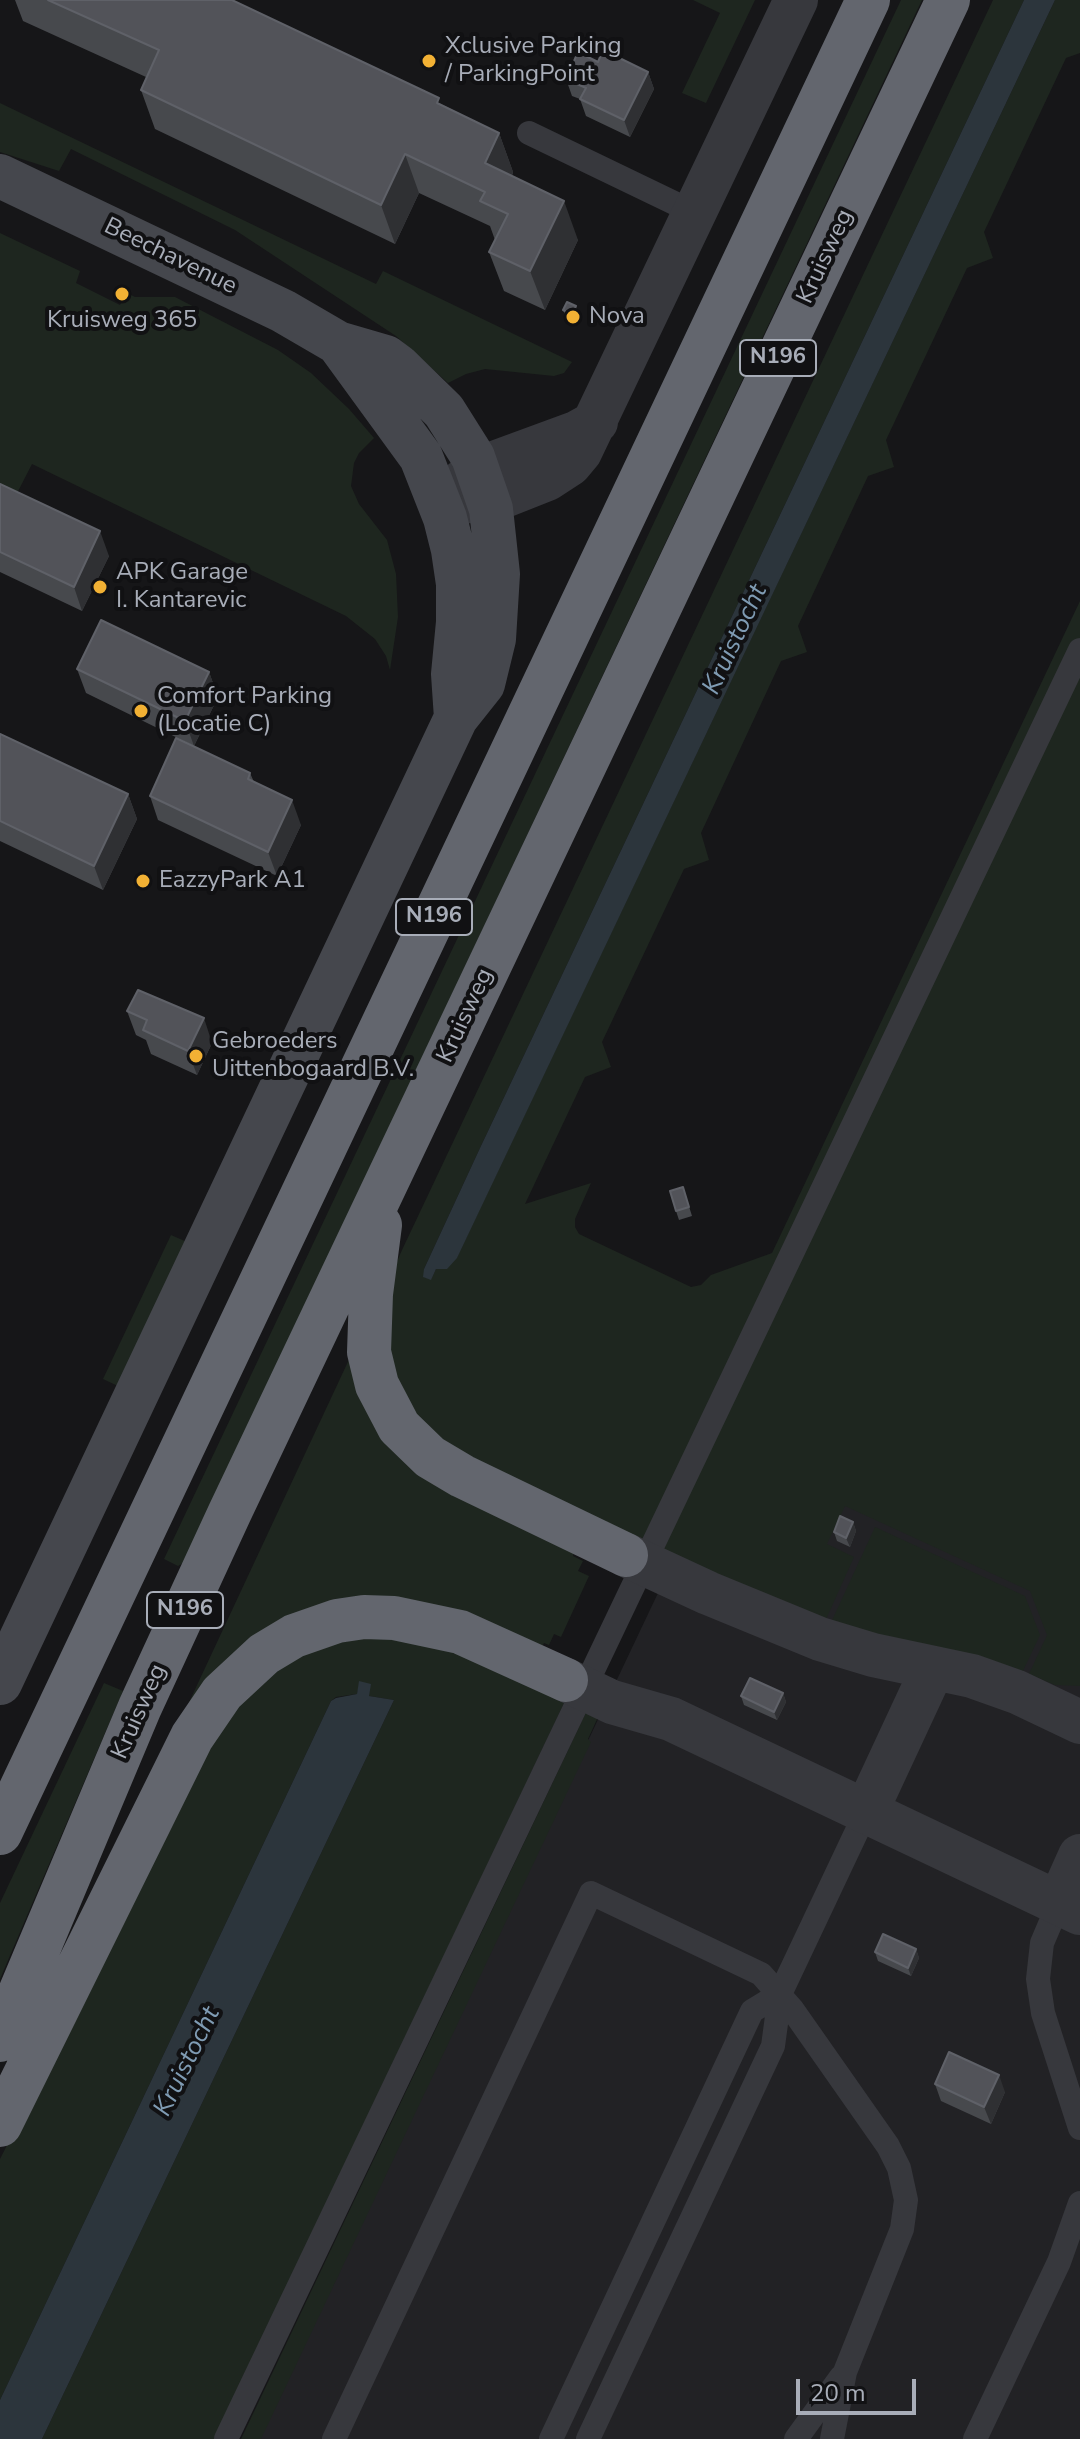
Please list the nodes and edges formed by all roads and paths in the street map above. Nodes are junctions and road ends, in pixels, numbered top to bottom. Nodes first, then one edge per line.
1 (796, 0) edge
2 (868, 0) edge
3 (948, 0) edge
4 (529, 133) dead end
5 (0, 176) edge
6 (695, 213) junction
7 (338, 343) junction
8 (483, 485) junction
9 (439, 500) junction
10 (1080, 650) edge
11 (456, 718) junction
12 (385, 1187) junction
13 (636, 1559) junction
14 (933, 1668) junction
15 (0, 1683) edge
16 (575, 1684) junction
17 (1080, 1722) edge
18 (866, 1812) junction
19 (0, 1833) edge
20 (1080, 1856) edge
21 (1070, 1908) edge
22 (780, 1994) junction
23 (0, 2040) edge
24 (0, 2125) edge
25 (1080, 2128) edge
26 (1080, 2203) edge
27 (845, 2372) junction
28 (226, 2439) edge
29 (334, 2439) edge
30 (551, 2439) edge
31 (588, 2439) edge
32 (796, 2439) edge
33 (832, 2439) edge
34 (975, 2439) edge

1 - 6 street
2 - 19 highway, N196
3 - 12 highway, Kruisweg / N196
4 - 6 lane
5 - 7 street, Beechavenue
6 - 8 street
7 - 8 street, Beechavenue
7 - 9 street, Beechavenue
8 - 9 street
8 - 11 street
9 - 11 street
10 - 13 lane
11 - 15 street
12 - 13 highway
12 - 23 highway, Kruisweg / N196
13 - 14 street
13 - 16 lane
14 - 17 street
14 - 18 street
16 - 18 street
16 - 24 highway
16 - 28 lane
18 - 21 street
18 - 22 lane
20 - 21 street
21 - 25 lane
22 - 27 lane
22 - 29 lane
22 - 30 lane
22 - 31 lane
26 - 34 lane
27 - 32 lane
27 - 33 lane

